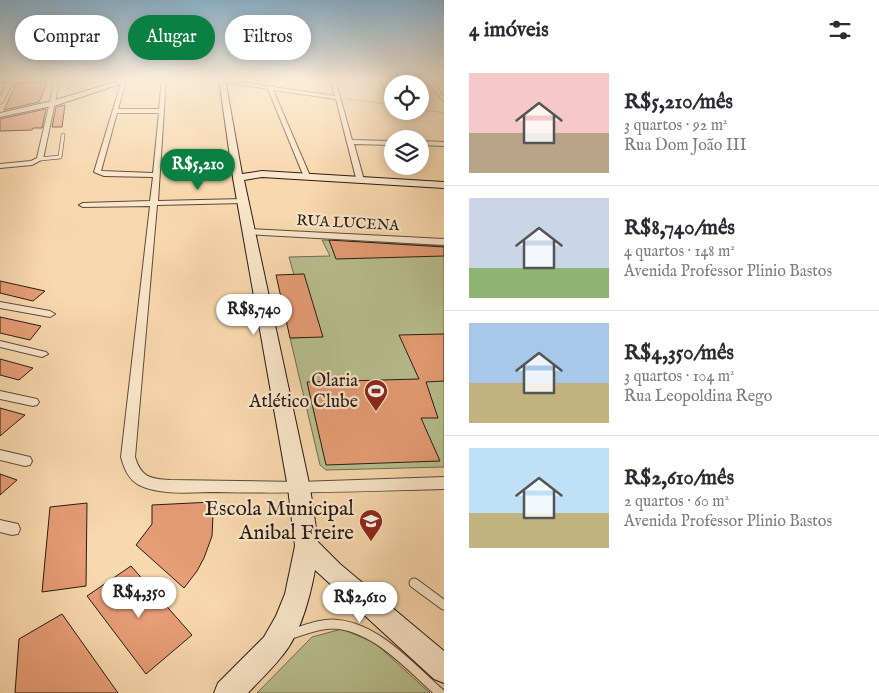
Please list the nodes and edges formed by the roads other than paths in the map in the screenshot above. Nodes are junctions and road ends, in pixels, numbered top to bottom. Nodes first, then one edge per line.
1 (16, 111) edge
2 (52, 111) edge
3 (115, 111) edge
4 (162, 111) edge
5 (227, 111) edge
6 (280, 111) edge
7 (342, 111) edge
8 (0, 115) edge
9 (63, 135) dead end
10 (350, 142) junction
11 (384, 143) edge
12 (429, 143) edge
13 (444, 144) edge
14 (40, 159) junction
15 (0, 166) edge
16 (157, 175) junction
17 (306, 176) junction
18 (238, 178) junction
19 (360, 180) junction
20 (444, 185) edge
21 (243, 201) junction
22 (154, 203) junction
23 (83, 205) dead end
24 (250, 232) junction
25 (444, 242) edge
26 (0, 305) edge
27 (50, 314) dead end
28 (0, 344) edge
29 (42, 354) dead end
30 (0, 395) edge
31 (33, 402) dead end
32 (0, 455) edge
33 (25, 461) dead end
34 (444, 483) edge
35 (299, 488) junction
36 (307, 546) junction
37 (414, 583) dead end
38 (444, 605) edge
39 (274, 646) junction
40 (444, 669) edge
41 (228, 693) edge
42 (440, 693) edge

1 - 8 street
2 - 14 street
3 - 16 street
4 - 16 street
5 - 18 street
6 - 17 street
7 - 10 street
9 - 14 lane
10 - 11 street
10 - 19 street
12 - 13 street
14 - 15 street
16 - 22 street
17 - 18 street
17 - 19 street
18 - 21 street
19 - 20 street
21 - 22 street
21 - 24 street
22 - 23 street
22 - 35 street
24 - 25 street, RUA LUCENA
24 - 35 street
26 - 27 street
28 - 29 street
30 - 31 street
32 - 33 street
34 - 35 street
35 - 36 street
36 - 39 street
36 - 40 street
37 - 38 lane
39 - 41 street
39 - 42 lane

